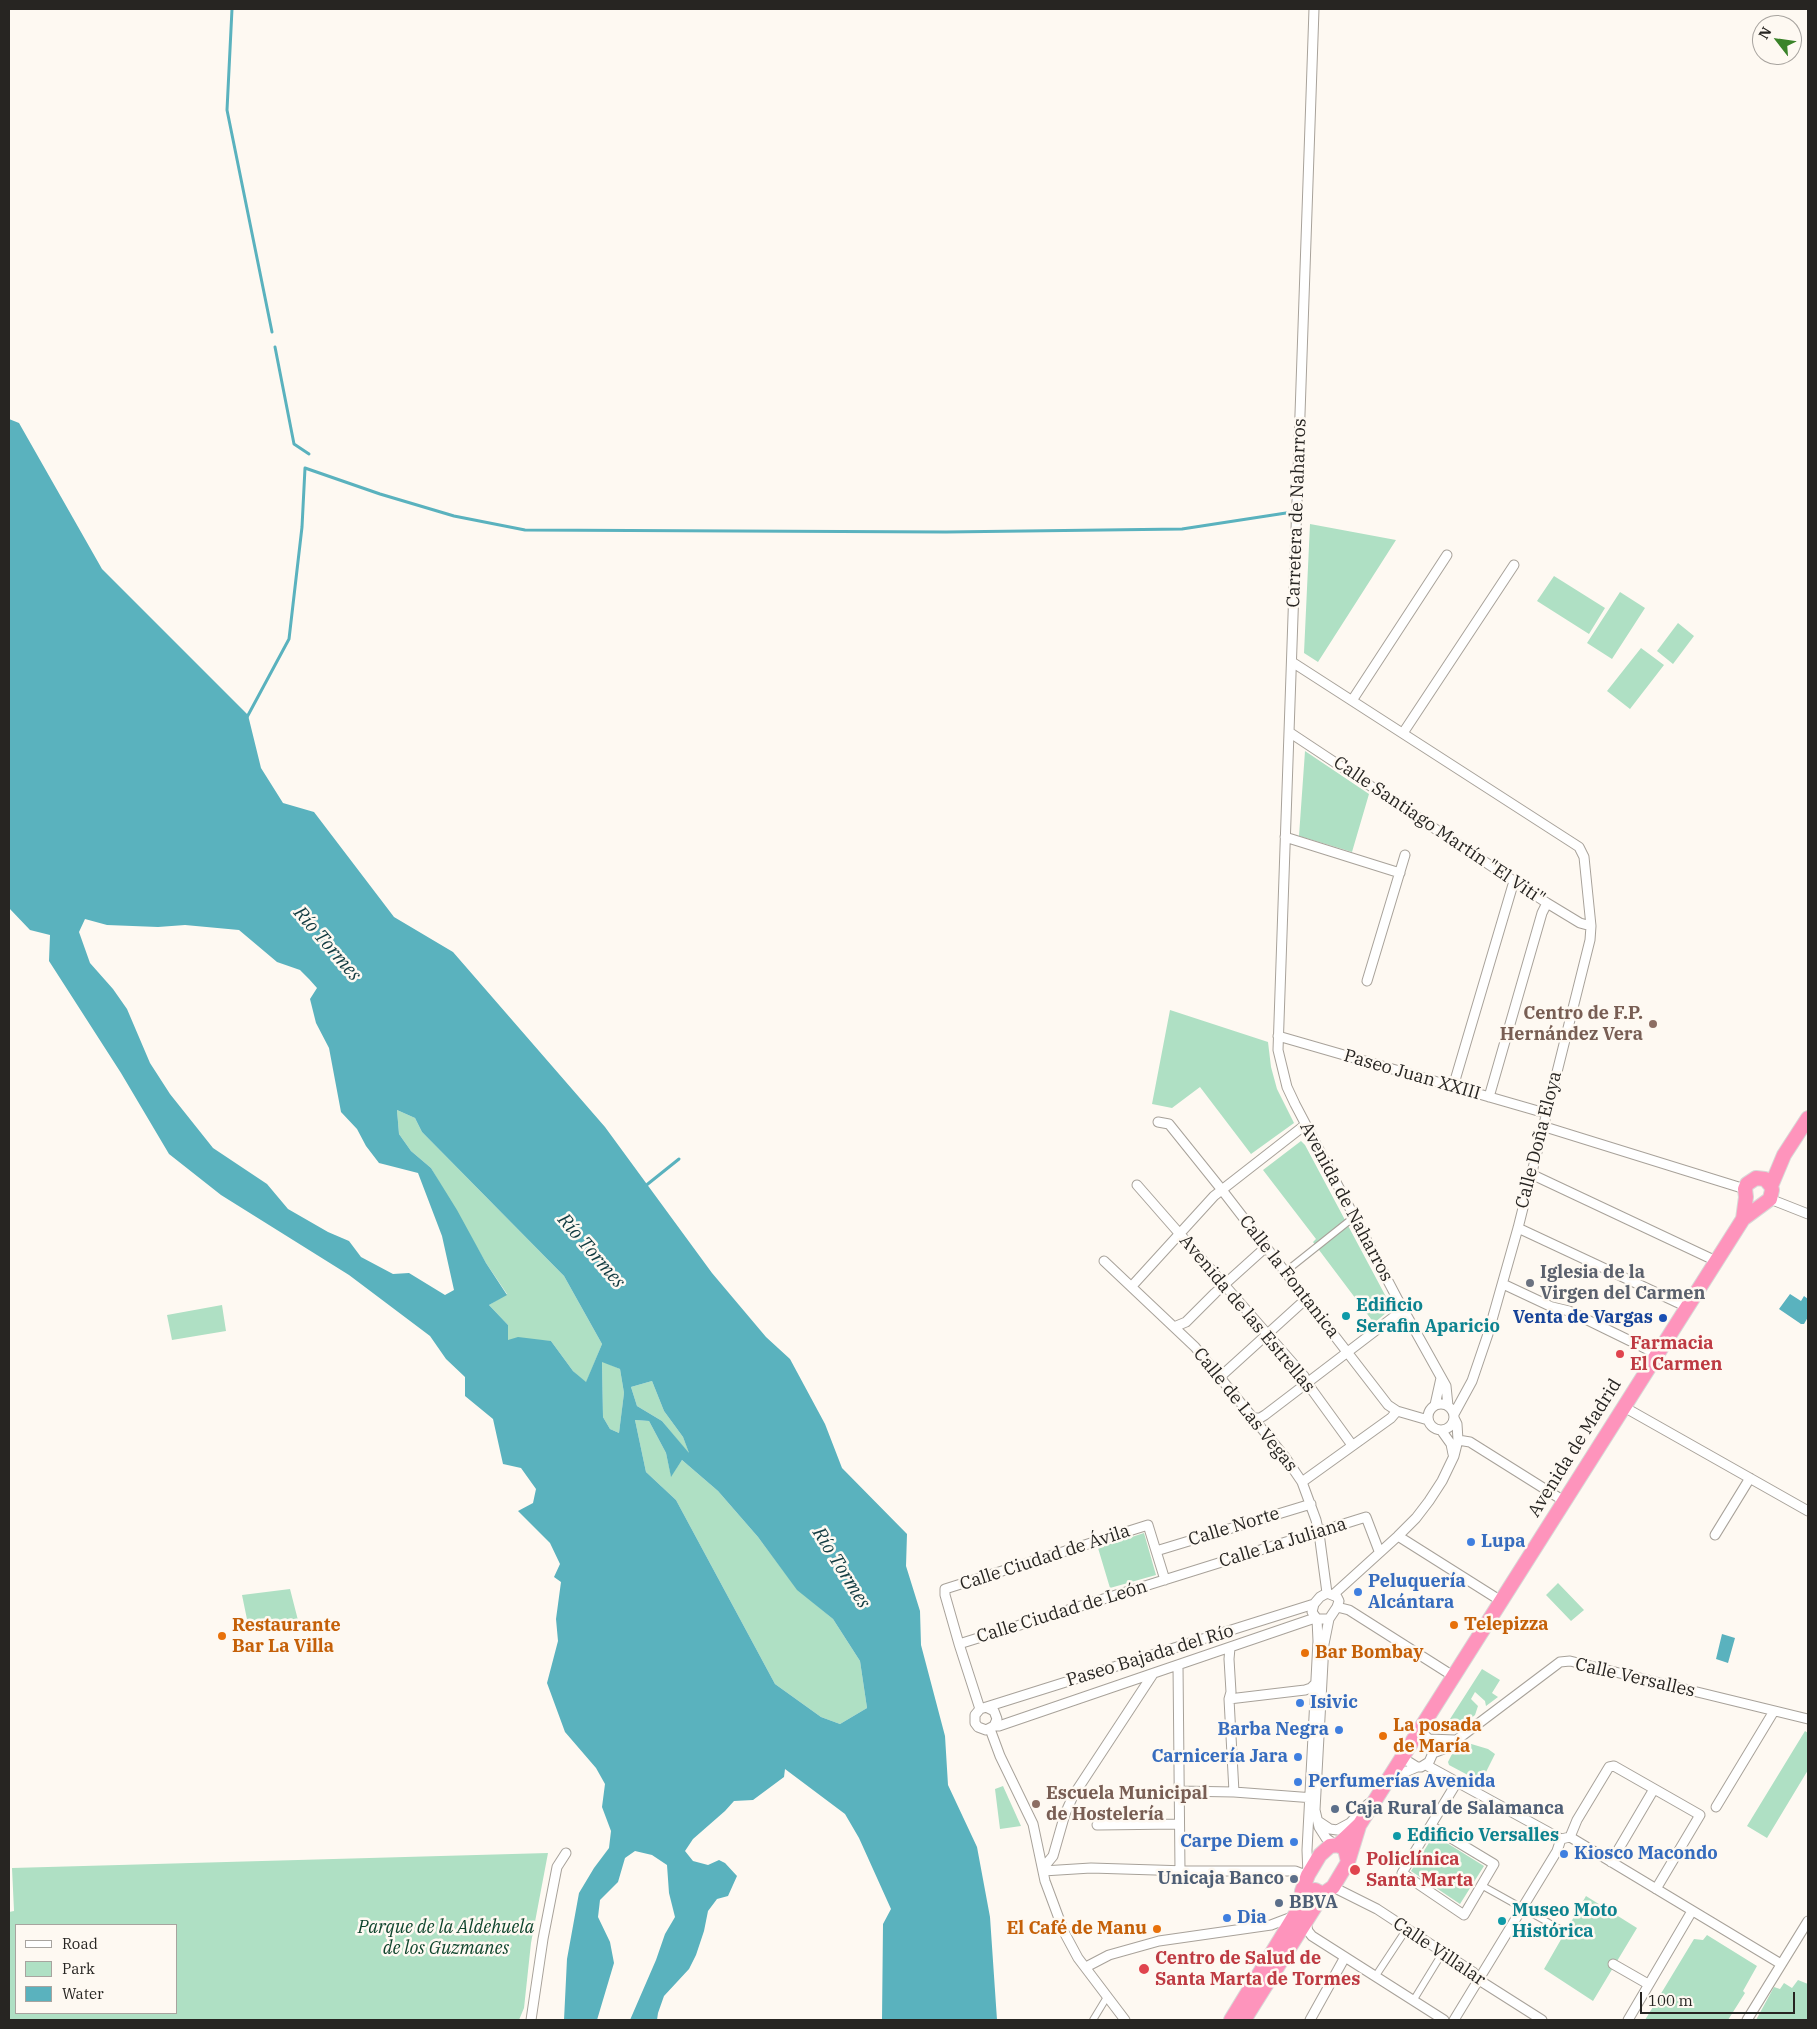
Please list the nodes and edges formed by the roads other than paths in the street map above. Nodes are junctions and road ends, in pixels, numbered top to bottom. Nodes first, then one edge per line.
1 (1314, 9) edge
2 (1446, 555) dead end
3 (1514, 565) dead end
4 (1292, 662) junction
5 (1353, 699) junction
6 (1289, 732) junction
7 (1403, 733) junction
8 (1285, 837) junction
9 (1406, 855) dead end
10 (1400, 873) junction
11 (1514, 880) junction
12 (1547, 903) junction
13 (1591, 926) junction
14 (1367, 981) dead end
15 (1278, 1017) joint
16 (1278, 1036) junction
17 (1453, 1087) junction
18 (1489, 1097) junction
19 (1546, 1113) junction
20 (1808, 1118) edge
21 (1158, 1122) dead end
22 (1305, 1125) junction
23 (1542, 1126) junction
24 (1530, 1174) junction
25 (1137, 1185) dead end
26 (1222, 1190) junction
27 (1766, 1192) junction
28 (1746, 1193) junction
29 (1808, 1214) edge
30 (1354, 1217) junction
31 (1742, 1219) junction
32 (1518, 1228) junction
33 (1180, 1234) junction
34 (1266, 1247) junction
35 (1104, 1261) dead end
36 (1716, 1261) junction
37 (1285, 1272) junction
38 (1225, 1284) junction
39 (1503, 1284) junction
40 (1132, 1286) junction
41 (1306, 1299) junction
42 (1687, 1307) junction
43 (1404, 1309) junction
44 (1174, 1327) junction
45 (1268, 1334) junction
46 (1347, 1353) junction
47 (1657, 1354) junction
48 (1220, 1377) junction
49 (1441, 1378) junction
50 (1307, 1384) junction
51 (1435, 1405) junction
52 (1448, 1406) junction
53 (1624, 1407) junction
54 (1397, 1411) junction
55 (1454, 1416) junction
56 (1253, 1418) junction
57 (1428, 1420) junction
58 (1441, 1430) junction
59 (1458, 1440) junction
60 (1352, 1445) junction
61 (1454, 1456) junction
62 (1750, 1478) junction
63 (1302, 1482) junction
64 (1564, 1501) junction
65 (1311, 1504) junction
66 (1808, 1512) edge
67 (1319, 1533) junction
68 (1715, 1535) dead end
69 (1398, 1536) junction
70 (1156, 1551) junction
71 (1379, 1551) junction
72 (1164, 1580) junction
73 (1330, 1594) junction
74 (1501, 1600) junction
75 (1314, 1604) junction
76 (1337, 1607) junction
77 (1316, 1619) junction
78 (1328, 1619) junction
79 (959, 1644) junction
80 (1230, 1648) junction
81 (1178, 1665) junction
82 (1153, 1674) junction
83 (1453, 1676) junction
84 (1315, 1684) junction
85 (1229, 1699) junction
86 (983, 1708) junction
87 (1774, 1711) junction
88 (1808, 1719) edge
89 (992, 1728) junction
90 (1419, 1730) junction
91 (1429, 1739) junction
92 (1455, 1740) junction
93 (1433, 1753) junction
94 (1402, 1757) junction
95 (1421, 1766) junction
96 (1386, 1780) junction
97 (1457, 1782) junction
98 (1654, 1789) junction
99 (1179, 1791) junction
100 (1234, 1792) junction
101 (1377, 1795) junction
102 (1312, 1797) junction
103 (1716, 1808) dead end
104 (1318, 1822) junction
105 (1098, 1824) dead end
106 (1180, 1824) junction
107 (1360, 1824) junction
108 (1431, 1826) junction
109 (1565, 1838) junction
110 (1336, 1844) junction
111 (566, 1853) dead end
112 (1348, 1862) junction
113 (1611, 1862) junction
114 (1043, 1870) junction
115 (1180, 1871) junction
116 (1308, 1877) junction
117 (1481, 1885) junction
118 (1656, 1889) junction
119 (1328, 1891) junction
120 (1523, 1909) junction
121 (1692, 1911) junction
122 (1300, 1918) junction
123 (1808, 1921) edge
124 (1406, 1930) junction
125 (1567, 1933) dead end
126 (1443, 1952) junction
127 (1345, 1957) junction
128 (1613, 1964) dead end
129 (1781, 1964) junction
130 (1086, 1967) junction
131 (1375, 1977) junction
132 (1479, 1980) junction
133 (1648, 1984) junction
134 (1108, 1997) junction
135 (1413, 2001) junction
136 (1428, 2011) junction
137 (1530, 2017) edge
138 (532, 2020) edge
139 (1093, 2020) edge
140 (1124, 2020) edge
141 (1231, 2020) edge
142 (1244, 2020) edge
143 (1310, 2020) edge
144 (1424, 2020) edge
145 (1444, 2020) edge
146 (1454, 2020) edge
147 (1542, 2020) edge
148 (1628, 2020) edge
149 (1747, 2020) edge

1 - 4 street, Carretera de Naharros
2 - 5 street
3 - 7 street
4 - 5 street
4 - 6 street, Carretera de Naharros
5 - 7 street
6 - 8 street, Carretera de Naharros
6 - 11 street, Calle Santiago Martín "El Viti"
7 - 13 street, Calle Doña Eloya
8 - 10 street
8 - 15 street, Carretera de Naharros
9 - 10 street
10 - 14 street
11 - 12 street, Calle Santiago Martín "El Viti"
11 - 17 street
12 - 13 street, Calle Santiago Martín "El Viti"
12 - 18 street
13 - 19 street, Calle Doña Eloya
15 - 16 street, Avenida de Naharros
16 - 17 street, Paseo Juan XXIII
16 - 22 street, Avenida de Naharros
17 - 18 street, Paseo Juan XXIII
18 - 19 street, Paseo Juan XXIII
19 - 23 street, Calle Doña Eloya
20 - 27 highway
21 - 26 street, Calle la Fontanica
22 - 26 street
22 - 30 street, Avenida de Naharros
23 - 24 street, Calle Doña Eloya
23 - 28 street
24 - 32 street, Calle Doña Eloya
24 - 36 street
25 - 33 street, Avenida de las Estrellas
26 - 33 street
26 - 34 street, Calle la Fontanica
27 - 28 highway
27 - 28 highway
27 - 29 street
27 - 31 highway, Avenida de Madrid
28 - 31 highway, Avenida de Madrid
30 - 37 street
30 - 43 street, Avenida de Naharros
31 - 36 highway, Avenida de Madrid
32 - 39 street, Calle Doña Eloya
32 - 42 street
33 - 38 street, Avenida de las Estrellas
33 - 40 street
34 - 37 street, Calle la Fontanica
34 - 38 street
35 - 40 street, Calle de Las Vegas
36 - 42 highway, Avenida de Madrid
37 - 41 street, Calle la Fontanica
38 - 44 street
38 - 45 street, Avenida de las Estrellas
39 - 47 street
39 - 55 street, Calle Doña Eloya
40 - 44 street, Calle de Las Vegas
41 - 45 street
41 - 46 street, Calle la Fontanica
42 - 47 highway, Avenida de Madrid
43 - 46 street
43 - 49 street, Avenida de Naharros
44 - 48 street, Calle de Las Vegas
45 - 48 street
45 - 50 street, Avenida de las Estrellas
46 - 50 street
46 - 54 street, Calle la Fontanica
47 - 53 highway, Avenida de Madrid
48 - 56 street, Calle de Las Vegas
49 - 51 street
49 - 52 street, Avenida de Naharros
50 - 56 street
50 - 60 street, Avenida de las Estrellas
51 - 52 street
51 - 57 street
52 - 55 street
53 - 62 street
53 - 64 highway, Avenida de Madrid
54 - 57 street, Calle la Fontanica
54 - 60 street
55 - 58 street
55 - 59 street
56 - 63 street, Calle de Las Vegas
57 - 58 street
58 - 61 street
59 - 61 street
59 - 64 street
60 - 63 street
61 - 69 street
62 - 66 street
62 - 68 street
63 - 65 street, Calle de Las Vegas
64 - 74 highway, Avenida de Madrid
65 - 67 street, Calle de Las Vegas
65 - 70 street, Calle Norte
67 - 71 street, Calle La Juliana
67 - 72 street, Calle La Juliana
67 - 73 street, Calle de Las Vegas
69 - 71 street
69 - 74 street
70 - 72 street
70 - 79 street, Calle Ciudad de Ávila
71 - 73 street
72 - 79 street, Calle Ciudad de León
73 - 75 street
73 - 76 street
74 - 83 highway, Avenida de Madrid
75 - 77 street
75 - 86 street, Paseo Bajada del Río
76 - 78 street
76 - 83 street
77 - 78 street
77 - 80 street, Paseo Bajada del Río
77 - 84 street
78 - 102 street
79 - 86 street
80 - 81 street, Paseo Bajada del Río
80 - 85 street
81 - 82 street, Paseo Bajada del Río
81 - 99 street
82 - 89 street, Paseo Bajada del Río
82 - 114 street
83 - 90 highway, Avenida de Madrid
84 - 85 street
84 - 102 street
85 - 100 street
86 - 89 street
86 - 89 street
87 - 88 street, Calle Versalles
87 - 92 street, Calle Versalles
87 - 103 street
89 - 114 street
90 - 91 street
90 - 94 highway, Avenida de Madrid
91 - 92 street
91 - 93 street
92 - 93 street, Calle Versalles
93 - 95 street
94 - 95 street
94 - 96 highway, Avenida de Madrid
95 - 96 street
95 - 97 street
96 - 101 highway, Avenida de Madrid
97 - 108 street
97 - 109 street
98 - 109 street
98 - 113 street
98 - 118 street
99 - 100 street
99 - 106 street
100 - 102 street
101 - 104 street
101 - 107 highway, Avenida de Madrid
102 - 104 street
102 - 116 street
104 - 110 street
105 - 106 street
106 - 115 street
107 - 110 highway, Avenida de Madrid
107 - 112 highway, Avenida de Madrid
108 - 117 street
108 - 117 street
109 - 113 street
109 - 120 street
110 - 112 highway
110 - 116 highway, Avenida de Madrid
111 - 138 street
112 - 119 highway, Avenida de Madrid
113 - 118 street
114 - 115 street
114 - 130 street
115 - 116 street
116 - 119 highway
116 - 122 highway
117 - 120 street
118 - 121 street
119 - 122 highway
119 - 124 street, Calle Villalar
120 - 125 street
120 - 132 street
121 - 129 street
121 - 133 street
122 - 127 street
122 - 130 street
122 - 141 highway
122 - 142 highway
123 - 129 street
124 - 126 street, Calle Villalar
124 - 131 street
126 - 132 street, Calle Villalar
126 - 135 street
127 - 131 street
127 - 143 street
128 - 133 street
129 - 149 street
130 - 134 street
131 - 135 street
132 - 137 street, Calle Villalar
132 - 146 street
133 - 148 street
134 - 139 street
134 - 140 street
135 - 136 street
136 - 144 street
136 - 145 street
137 - 147 street, Calle Villalar

